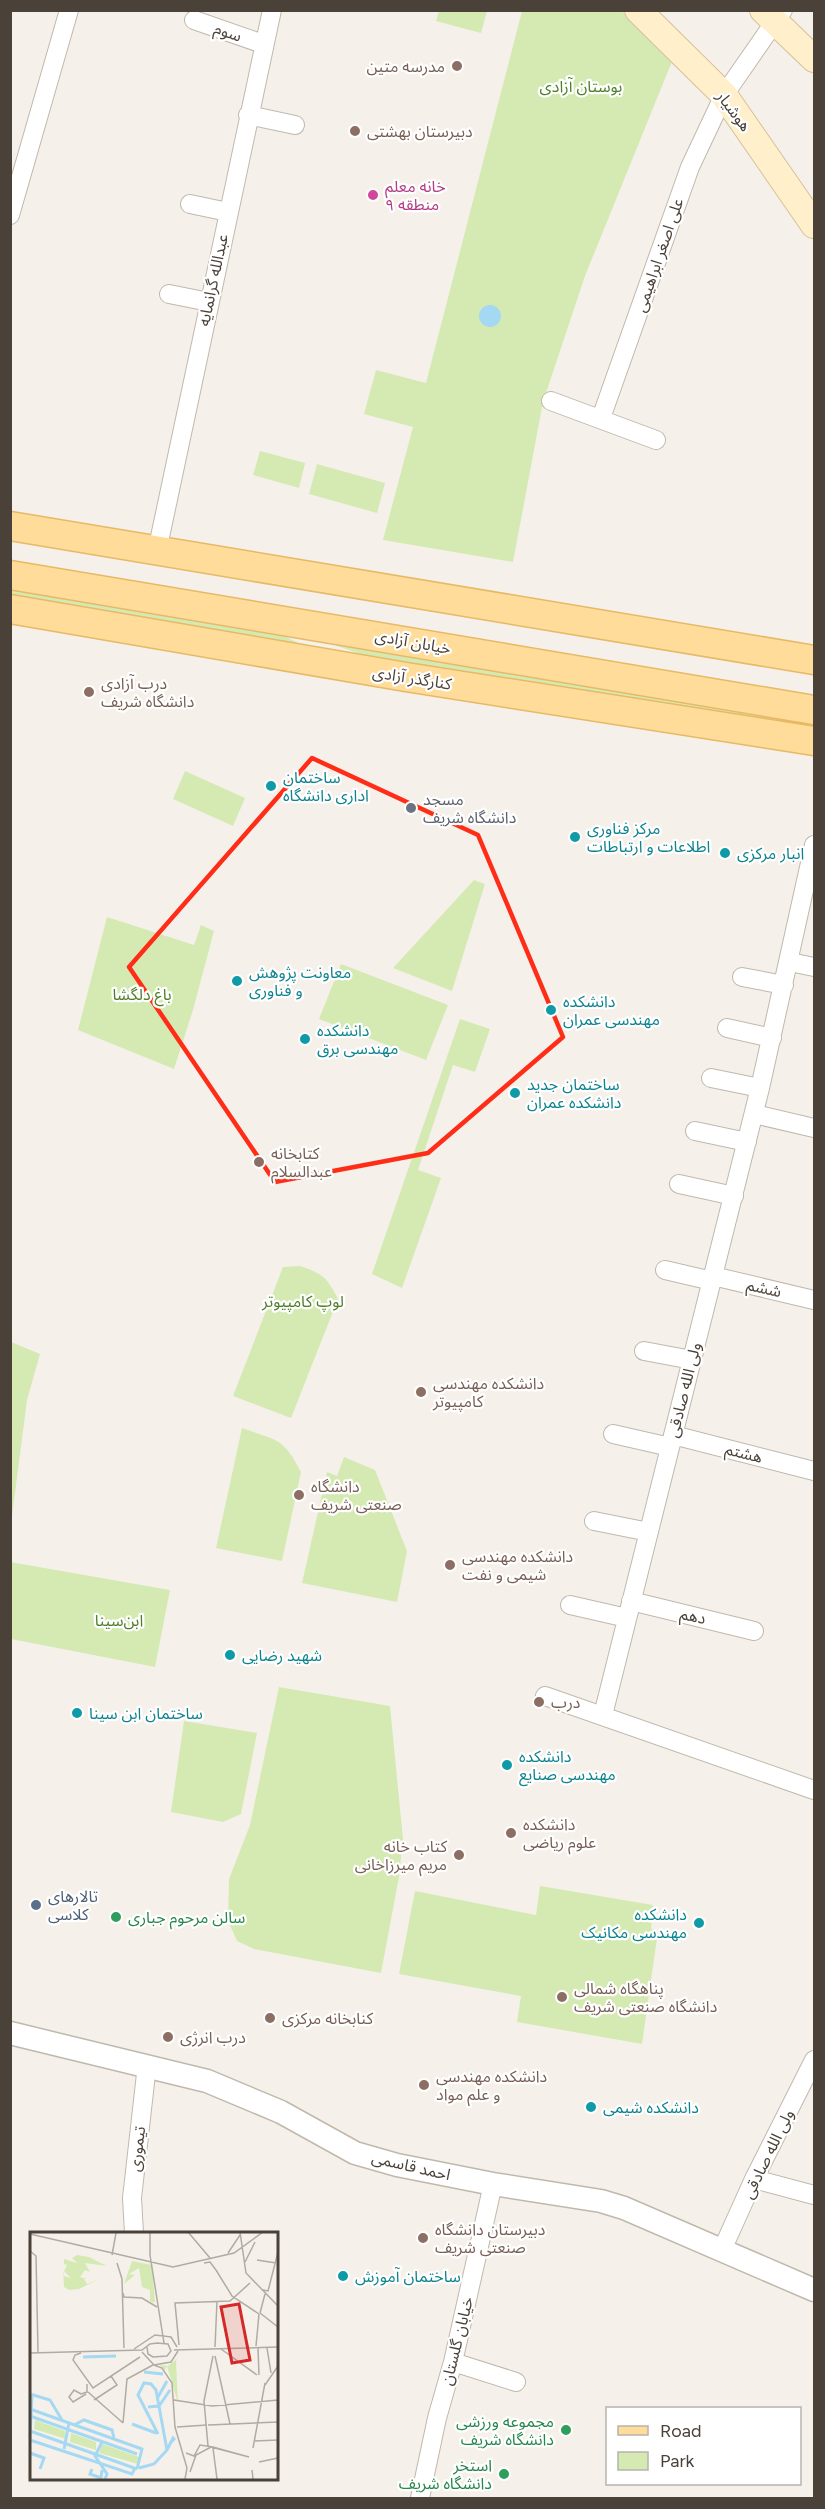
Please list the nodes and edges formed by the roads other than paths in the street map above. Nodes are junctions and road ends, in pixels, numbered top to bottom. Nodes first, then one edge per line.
1 (69, 10) edge
2 (272, 10) edge
3 (638, 10) edge
4 (773, 14) edge
5 (194, 20) dead end
6 (263, 44) junction
7 (814, 59) edge
8 (724, 95) junction
9 (248, 116) junction
10 (295, 124) dead end
11 (190, 204) dead end
12 (228, 212) junction
13 (10, 215) edge
14 (814, 225) edge
15 (169, 294) dead end
16 (208, 302) junction
17 (551, 400) dead end
18 (601, 418) junction
19 (656, 440) dead end
20 (10, 526) edge
21 (157, 551) junction
22 (10, 575) edge
23 (10, 609) edge
24 (265, 618) junction
25 (814, 660) edge
26 (406, 677) junction
27 (814, 710) edge
28 (814, 741) edge
29 (814, 845) edge
30 (790, 962) junction
31 (814, 967) edge
32 (742, 976) dead end
33 (784, 985) junction
34 (727, 1028) dead end
35 (772, 1038) junction
36 (711, 1078) dead end
37 (760, 1088) junction
38 (754, 1114) junction
39 (814, 1128) edge
40 (695, 1131) dead end
41 (747, 1142) junction
42 (679, 1184) dead end
43 (734, 1196) junction
44 (665, 1270) dead end
45 (712, 1278) junction
46 (814, 1300) edge
47 (644, 1351) dead end
48 (692, 1360) junction
49 (613, 1434) dead end
50 (671, 1441) junction
51 (814, 1471) edge
52 (594, 1521) dead end
53 (649, 1532) junction
54 (570, 1605) dead end
55 (629, 1610) junction
56 (754, 1631) dead end
57 (545, 1696) dead end
58 (603, 1715) junction
59 (814, 1790) edge
60 (10, 2033) edge
61 (814, 2060) edge
62 (147, 2065) junction
63 (754, 2179) junction
64 (493, 2184) junction
65 (814, 2195) edge
66 (134, 2232) edge
67 (722, 2250) junction
68 (814, 2290) edge
69 (453, 2362) junction
70 (516, 2382) dead end
71 (420, 2499) edge

1 - 13 street
2 - 6 street, عبدالله گرانمایه
3 - 8 main road, هوشیار
4 - 7 main road
4 - 8 street, علی اصغر ابراهیمی
5 - 6 street, سوم
6 - 9 street, عبدالله گرانمایه
8 - 14 main road, هوشیار
8 - 18 street, علی اصغر ابراهیمی
9 - 10 street
9 - 12 street, عبدالله گرانمایه
11 - 12 street
12 - 16 street, عبدالله گرانمایه
15 - 16 street
16 - 21 street, عبدالله گرانمایه
17 - 18 street
18 - 19 street
20 - 21 main road
21 - 25 main road
22 - 24 main road, خیابان آزادی
23 - 26 main road, کنارگذر آزادی
24 - 26 main road
24 - 27 main road, خیابان آزادی
26 - 28 main road, کنارگذر آزادی
29 - 30 street, ولی الله صادقی
30 - 31 street
30 - 33 street, ولی الله صادقی
32 - 33 street
33 - 35 street, ولی الله صادقی
34 - 35 street
35 - 37 street, ولی الله صادقی
36 - 37 street
37 - 38 street, ولی الله صادقی
38 - 39 street
38 - 41 street, ولی الله صادقی
40 - 41 street
41 - 43 street, ولی الله صادقی
42 - 43 street
43 - 45 street, ولی الله صادقی
44 - 45 street, ششم
45 - 46 street, ششم
45 - 48 street, ولی الله صادقی
47 - 48 street
48 - 50 street, ولی الله صادقی
49 - 50 street, هشتم
50 - 51 street, هشتم
50 - 53 street, ولی الله صادقی
52 - 53 street
53 - 55 street, ولی الله صادقی
54 - 55 street, دهم
55 - 56 street, دهم
55 - 58 street, ولی الله صادقی
57 - 58 street
58 - 59 street
60 - 62 street, احمد قاسمی
61 - 63 street, ولی الله صادقی
62 - 64 street, احمد قاسمی
62 - 66 street, تیموری
63 - 65 street
63 - 67 street, ولی الله صادقی
64 - 67 street, احمد قاسمی
64 - 69 street, خیابان گلستان
67 - 68 street, احمد قاسمی
69 - 70 street
69 - 71 street, خیابان گلستان

